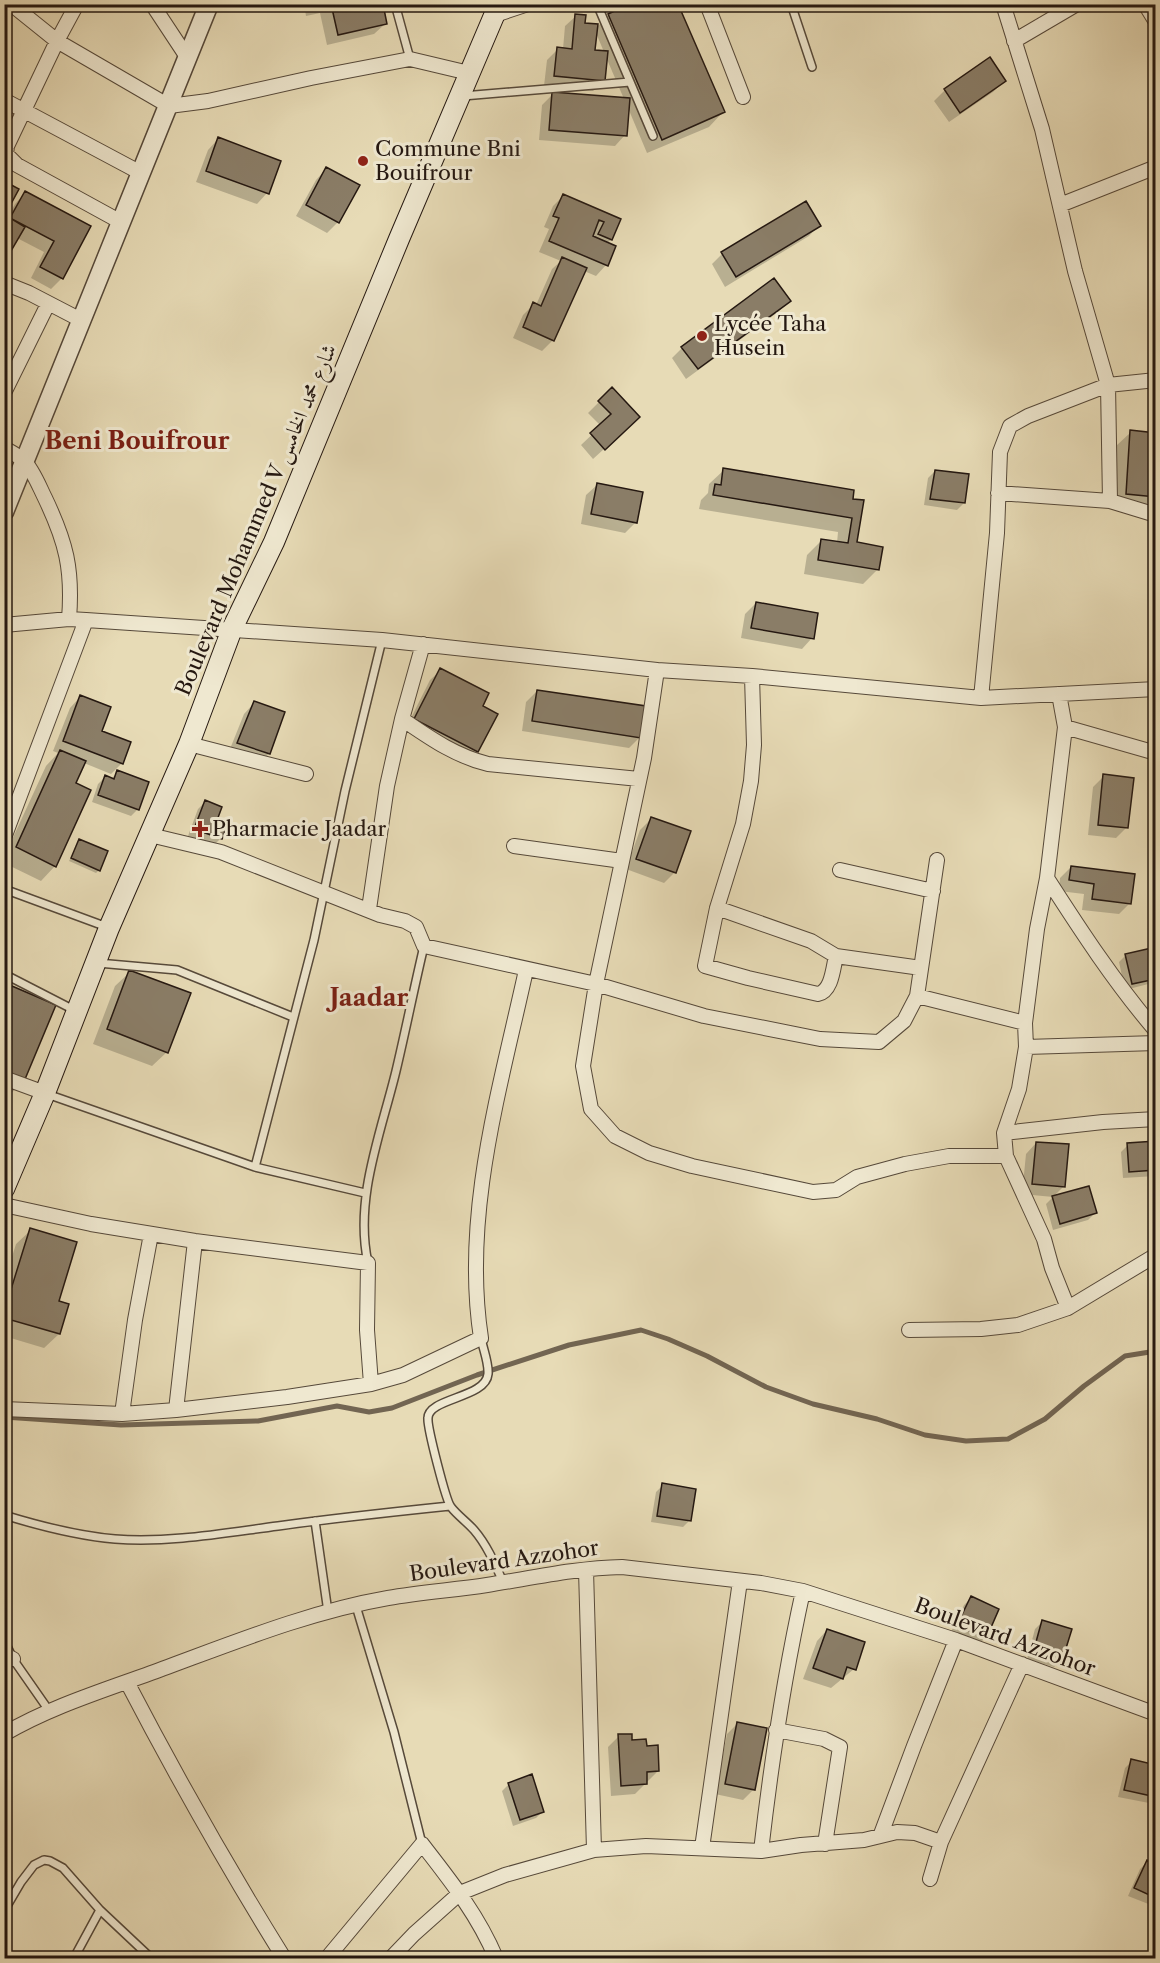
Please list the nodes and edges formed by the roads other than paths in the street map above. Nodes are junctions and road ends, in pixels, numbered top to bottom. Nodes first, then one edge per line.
1 (77, 4) edge
2 (152, 4) edge
3 (209, 4) edge
4 (395, 4) edge
5 (528, 4) edge
6 (597, 4) edge
7 (707, 4) edge
8 (791, 4) edge
9 (874, 4) edge
10 (891, 4) edge
11 (1003, 4) edge
12 (1077, 4) edge
13 (1145, 4) edge
14 (19, 7) edge
15 (497, 10) edge
16 (1155, 22) edge
17 (1014, 40) junction
18 (57, 41) junction
19 (187, 57) junction
20 (410, 59) junction
21 (812, 67) dead end
22 (469, 73) junction
23 (630, 82) junction
24 (460, 96) junction
25 (743, 97) dead end
26 (4, 100) edge
27 (170, 106) junction
28 (24, 111) junction
29 (653, 136) dead end
30 (1155, 167) edge
31 (141, 173) junction
32 (1060, 205) junction
33 (121, 222) junction
34 (4, 283) edge
35 (48, 304) junction
36 (81, 320) junction
37 (1155, 380) edge
38 (1108, 385) junction
39 (4, 393) edge
40 (4, 448) edge
41 (24, 462) junction
42 (998, 493) junction
43 (1110, 501) junction
44 (4, 512) edge
45 (1155, 515) edge
46 (69, 619) junction
47 (86, 620) junction
48 (4, 625) edge
49 (232, 629) junction
50 (382, 640) junction
51 (423, 644) junction
52 (657, 670) junction
53 (752, 676) junction
54 (1155, 689) edge
55 (1059, 694) junction
56 (981, 698) junction
57 (402, 719) junction
58 (1065, 727) junction
59 (189, 744) junction
60 (1155, 753) edge
61 (306, 774) dead end
62 (639, 779) junction
63 (150, 835) junction
64 (4, 838) edge
65 (514, 846) dead end
66 (937, 860) dead end
67 (622, 861) junction
68 (840, 870) dead end
69 (1047, 878) junction
70 (4, 889) edge
71 (324, 891) junction
72 (933, 891) junction
73 (717, 908) junction
74 (369, 909) junction
75 (109, 928) junction
76 (424, 946) junction
77 (836, 956) junction
78 (96, 963) junction
79 (921, 968) junction
80 (526, 970) junction
81 (4, 974) edge
82 (596, 984) junction
83 (917, 996) junction
84 (75, 1011) junction
85 (293, 1017) junction
86 (1025, 1023) junction
87 (1155, 1031) edge
88 (1155, 1043) edge
89 (1026, 1047) junction
90 (4, 1078) edge
91 (45, 1094) junction
92 (1155, 1119) edge
93 (1004, 1134) junction
94 (1006, 1156) junction
95 (255, 1167) junction
96 (4, 1189) edge
97 (365, 1193) junction
98 (4, 1205) edge
99 (151, 1234) junction
100 (195, 1241) junction
101 (1155, 1255) edge
102 (368, 1263) junction
103 (1068, 1308) junction
104 (909, 1330) dead end
105 (482, 1342) junction
106 (371, 1384) junction
107 (4, 1409) edge
108 (176, 1410) junction
109 (122, 1414) junction
110 (450, 1506) junction
111 (4, 1515) edge
112 (315, 1521) junction
113 (586, 1570) junction
114 (740, 1581) junction
115 (503, 1582) junction
116 (803, 1591) junction
117 (356, 1606) junction
118 (328, 1612) junction
119 (4, 1640) edge
120 (956, 1640) junction
121 (9, 1657) edge
122 (1022, 1664) junction
123 (127, 1682) junction
124 (50, 1712) junction
125 (1155, 1714) edge
126 (776, 1730) junction
127 (4, 1734) edge
128 (881, 1834) junction
129 (940, 1842) junction
130 (422, 1844) junction
131 (825, 1844) junction
132 (702, 1848) junction
133 (594, 1850) junction
134 (761, 1851) junction
135 (930, 1879) dead end
136 (460, 1893) junction
137 (100, 1910) junction
138 (4, 1911) edge
139 (491, 1958) edge
140 (75, 1959) edge
141 (151, 1959) edge
142 (284, 1959) edge
143 (327, 1959) edge
144 (391, 1959) edge

1 - 18 street
2 - 19 street
3 - 19 street
4 - 20 lane
5 - 15 street
6 - 23 lane
7 - 25 street
8 - 21 lane
9 - 10 lane
11 - 17 street
12 - 17 street
13 - 16 street
14 - 18 street
15 - 22 main road, Boulevard Mohammed V شارع محمد الخامس
17 - 32 street
18 - 27 street
18 - 28 street
19 - 27 street
20 - 22 street
20 - 27 street
22 - 24 main road, Boulevard Mohammed V شارع محمد الخامس
23 - 24 lane
23 - 29 lane
24 - 49 main road, Boulevard Mohammed V شارع محمد الخامس
26 - 28 street
27 - 31 street
28 - 31 street
28 - 33 street
30 - 32 street
31 - 33 street
32 - 38 street
33 - 36 street
34 - 35 street
35 - 36 street
35 - 39 street
36 - 41 street
37 - 38 street
38 - 42 street
38 - 43 street
40 - 41 street
41 - 44 street
41 - 46 street
42 - 43 street
42 - 56 street
43 - 45 street
46 - 47 street
46 - 48 street
47 - 49 street
47 - 64 street
49 - 50 street
49 - 59 main road, Boulevard Mohammed V شارع محمد الخامس
50 - 51 street
50 - 71 lane
51 - 52 street
51 - 57 street
52 - 53 street
52 - 62 street
53 - 56 street
53 - 73 street
54 - 55 street
55 - 56 street
55 - 58 street
57 - 62 street
57 - 74 street
58 - 60 street
58 - 69 street
59 - 61 street
59 - 63 main road, Boulevard Mohammed V شارع محمد الخامس
62 - 67 street
63 - 71 street
63 - 75 main road, Boulevard Mohammed V شارع محمد الخامس
65 - 67 street
66 - 72 street
67 - 82 street
68 - 72 street
69 - 86 street
69 - 87 street
70 - 75 lane
71 - 74 street
71 - 85 lane
72 - 79 street
73 - 77 street
73 - 77 street
74 - 76 street
75 - 78 main road, Boulevard Mohammed V شارع محمد الخامس
76 - 80 street
76 - 97 lane
77 - 79 street
78 - 84 main road, Boulevard Mohammed V شارع محمد الخامس
78 - 85 lane
79 - 83 street
80 - 82 street
80 - 105 street
81 - 84 lane
82 - 83 street
82 - 94 street
83 - 86 street
84 - 91 main road, Boulevard Mohammed V شارع محمد الخامس
85 - 95 lane
86 - 89 street
88 - 89 street
89 - 93 street
90 - 91 street
91 - 95 lane
91 - 96 main road, Boulevard Mohammed V شارع محمد الخامس
92 - 93 street
93 - 94 street
94 - 103 street
95 - 97 lane
97 - 102 lane
98 - 99 street
99 - 100 street
99 - 109 street
100 - 102 street
100 - 108 street
101 - 103 street
102 - 106 street
103 - 104 street
105 - 106 street
105 - 110 lane
106 - 108 street
107 - 109 street
108 - 109 street
110 - 112 lane
110 - 115 lane
111 - 112 lane
112 - 118 lane
113 - 114 street, Boulevard Azzohor
113 - 115 street, Boulevard Azzohor
113 - 133 street
114 - 116 street, Boulevard Azzohor
114 - 132 street
115 - 117 street, Boulevard Azzohor
116 - 120 street, Boulevard Azzohor
116 - 126 street
117 - 118 street, Boulevard Azzohor
117 - 130 lane
118 - 123 street, Boulevard Azzohor
119 - 121 lane
120 - 122 street, Boulevard Azzohor
120 - 128 street
121 - 124 lane
122 - 125 street, Boulevard Azzohor
122 - 129 street
123 - 124 street, Boulevard Azzohor
123 - 142 street
124 - 127 street, Boulevard Azzohor
126 - 131 street
126 - 134 street
128 - 129 street
128 - 131 street
129 - 135 street
130 - 136 street
130 - 143 street
131 - 134 street
132 - 133 street
132 - 134 street
133 - 136 street
136 - 139 street
136 - 144 street
137 - 138 lane
137 - 140 lane
137 - 141 lane

